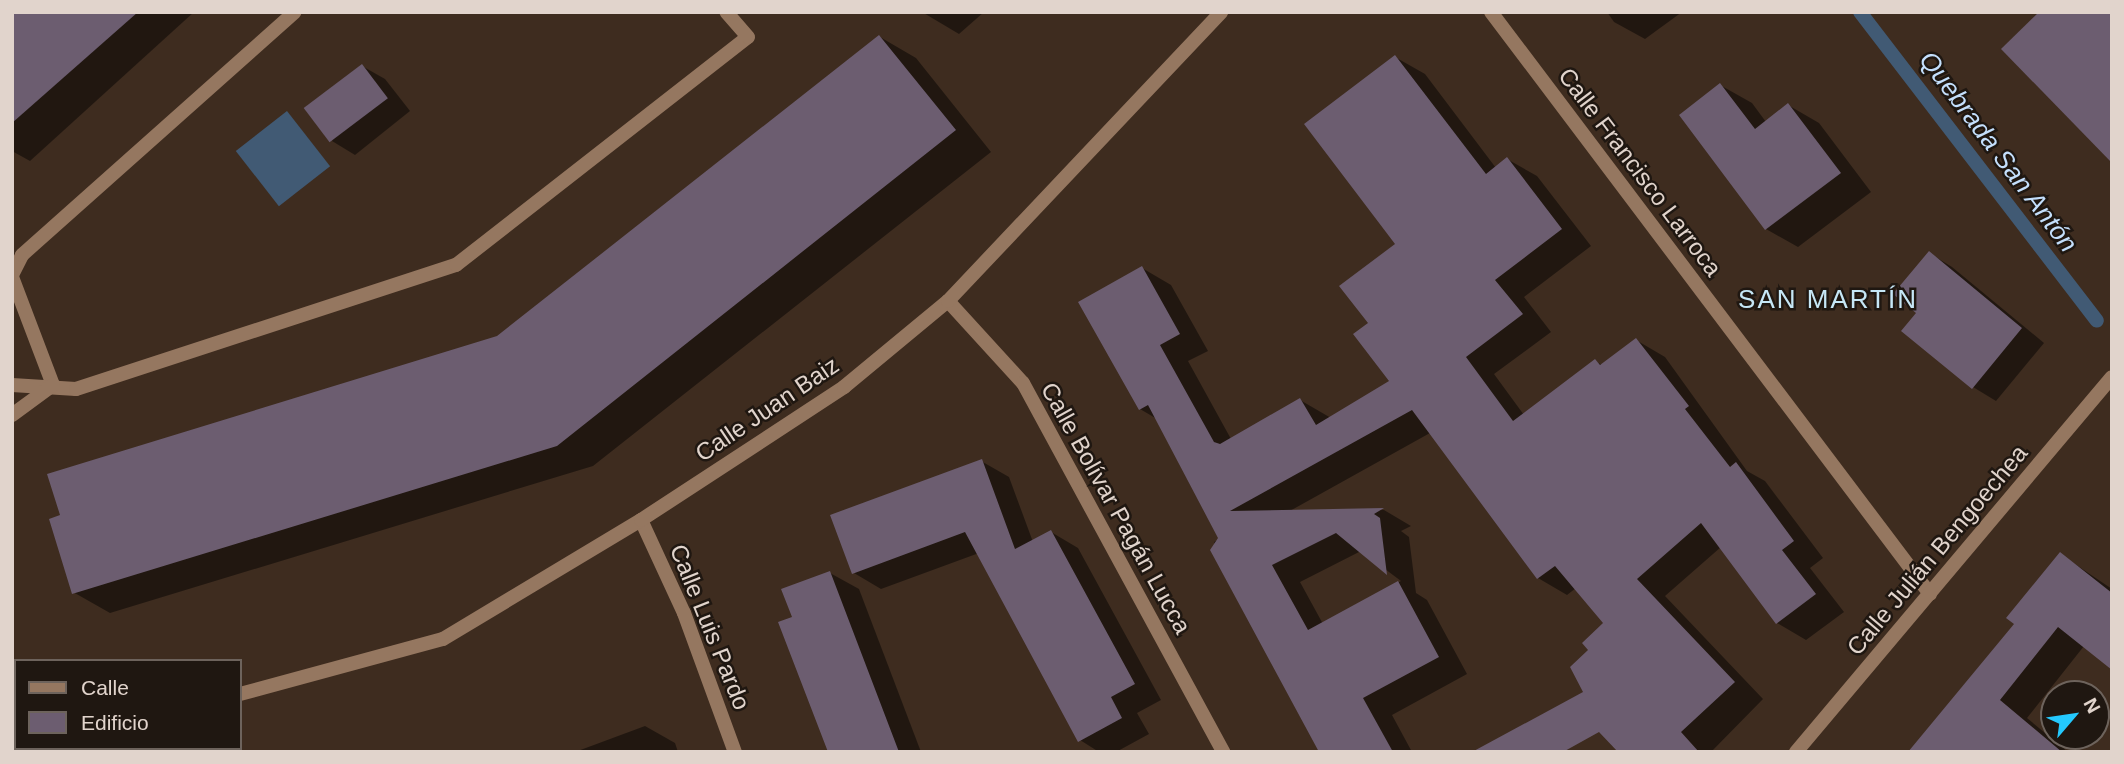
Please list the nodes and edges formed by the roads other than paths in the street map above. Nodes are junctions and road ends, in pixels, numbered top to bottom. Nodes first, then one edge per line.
1 (295, 12) edge
2 (726, 12) edge
3 (1221, 12) edge
4 (1491, 12) edge
5 (12, 276) edge
6 (948, 301) junction
7 (2112, 377) edge
8 (12, 385) edge
9 (53, 385) junction
10 (12, 415) edge
11 (641, 520) junction
12 (1930, 594) junction
13 (242, 693) edge
14 (735, 752) edge
15 (1223, 752) edge
16 (1796, 752) edge

1 - 5 street
2 - 9 street
3 - 6 street, Calle Juan Baiz
4 - 12 street, Calle Francisco Larroca
5 - 9 street
6 - 11 street, Calle Juan Baiz
6 - 15 street, Calle Bolívar Pagán Lucca
7 - 12 street, Calle Julián Bengoechea
8 - 9 street
9 - 10 street
11 - 13 street, Calle Juan Baiz
11 - 14 street, Calle Luis Pardo
12 - 16 street, Calle Julián Bengoechea

